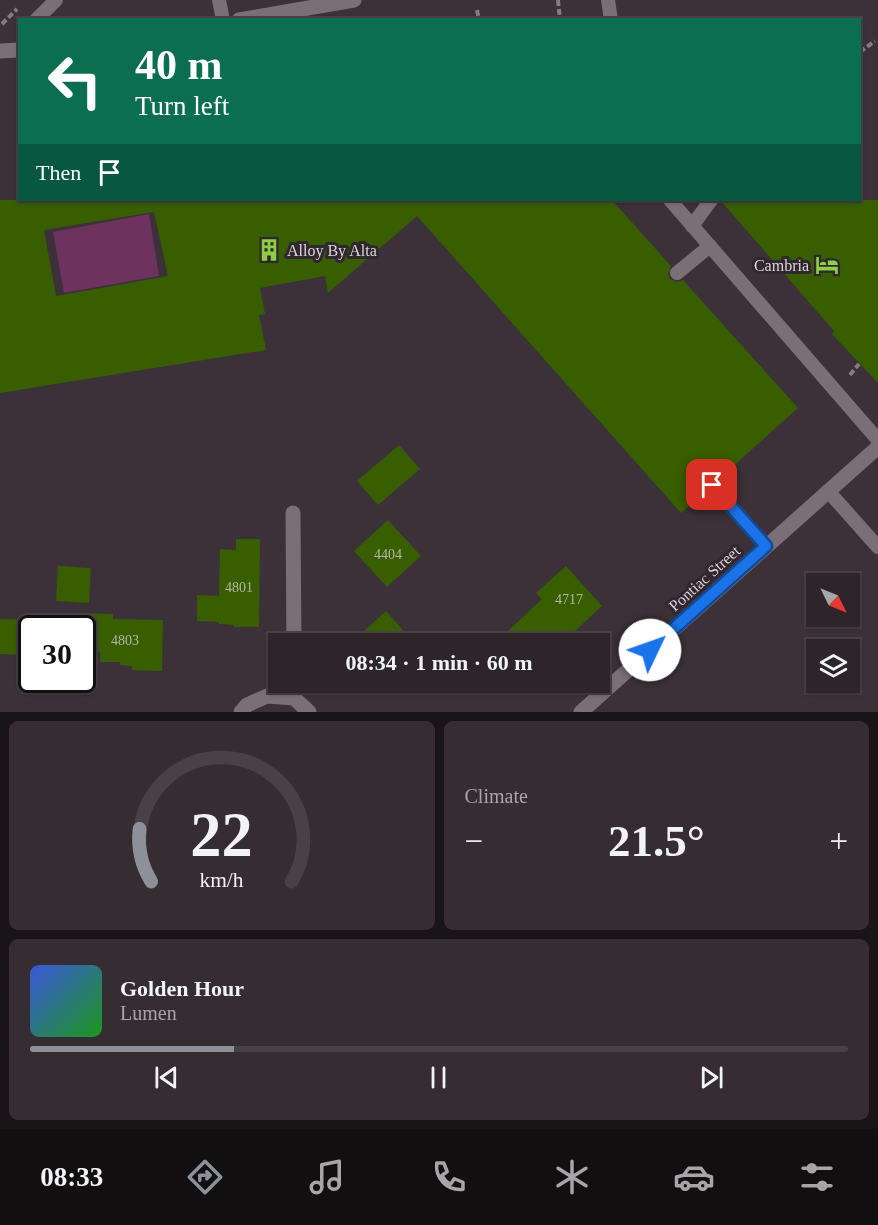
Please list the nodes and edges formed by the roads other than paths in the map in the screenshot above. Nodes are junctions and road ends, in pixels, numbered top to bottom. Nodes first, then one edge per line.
1 (56, 0) edge
2 (219, 0) edge
3 (354, 0) edge
4 (608, 0) edge
5 (38, 18) edge
6 (223, 18) edge
7 (250, 18) edge
8 (612, 18) edge
9 (18, 50) edge
10 (0, 51) edge
11 (671, 201) edge
12 (710, 201) edge
13 (692, 226) junction
14 (710, 246) junction
15 (677, 273) dead end
16 (878, 440) edge
17 (878, 447) edge
18 (712, 485) dead end
19 (828, 491) junction
20 (293, 513) dead end
21 (766, 546) junction
22 (878, 547) edge
23 (294, 633) edge
24 (280, 693) edge
25 (296, 693) edge
26 (241, 712) edge
27 (309, 712) edge
28 (581, 712) edge

1 - 5 lane
2 - 6 lane
3 - 7 street
4 - 8 lane
9 - 10 street
11 - 13 lane
12 - 13 lane
13 - 14 lane
14 - 15 lane
14 - 16 lane
17 - 19 street, Pontiac Street
18 - 21 lane
19 - 21 street, Pontiac Street
19 - 22 lane
20 - 23 street
21 - 28 street, Pontiac Street
24 - 26 street
25 - 27 street

